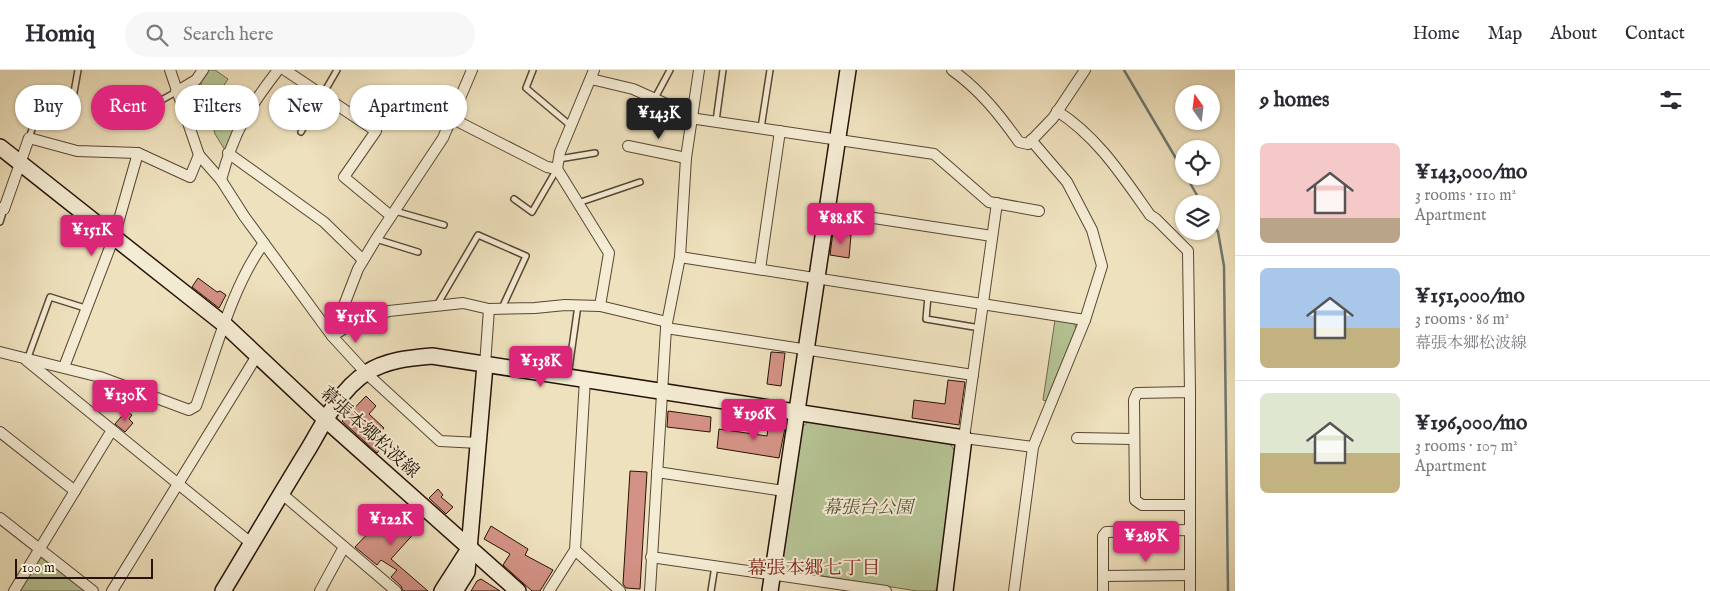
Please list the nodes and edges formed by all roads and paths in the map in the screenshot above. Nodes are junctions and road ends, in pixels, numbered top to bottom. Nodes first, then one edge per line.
1 (78, 70) edge
2 (170, 70) edge
3 (203, 70) edge
4 (278, 70) edge
5 (285, 70) edge
6 (337, 70) edge
7 (472, 70) edge
8 (533, 70) edge
9 (670, 70) edge
10 (699, 70) edge
11 (723, 70) edge
12 (770, 70) edge
13 (848, 70) edge
14 (952, 70) edge
15 (1085, 70) edge
16 (592, 74) edge
17 (188, 85) edge
18 (307, 85) edge
19 (329, 85) edge
20 (466, 85) edge
21 (175, 88) edge
22 (655, 98) junction
23 (340, 107) edge
24 (1057, 111) junction
25 (691, 116) junction
26 (716, 121) junction
27 (467, 126) edge
28 (570, 126) junction
29 (761, 128) junction
30 (190, 130) edge
31 (302, 130) joint
32 (447, 130) edge
33 (780, 131) junction
34 (29, 138) junction
35 (838, 140) junction
36 (1031, 140) junction
37 (628, 146) dead end
38 (0, 147) edge
39 (138, 153) junction
40 (228, 153) junction
41 (595, 153) dead end
42 (199, 155) junction
43 (686, 158) junction
44 (21, 164) junction
45 (558, 164) junction
46 (221, 180) junction
47 (640, 182) dead end
48 (514, 199) dead end
49 (577, 203) junction
50 (996, 203) junction
51 (2, 209) edge
52 (828, 211) junction
53 (1039, 211) dead end
54 (393, 214) junction
55 (0, 222) edge
56 (444, 225) dead end
57 (992, 236) junction
58 (114, 237) junction
59 (376, 239) junction
60 (264, 243) junction
61 (418, 252) dead end
62 (680, 257) junction
63 (363, 260) junction
64 (760, 269) junction
65 (817, 278) junction
66 (928, 296) junction
67 (983, 304) junction
68 (437, 305) junction
69 (578, 305) junction
70 (600, 306) junction
71 (85, 308) junction
72 (501, 308) junction
73 (489, 309) junction
74 (1085, 320) junction
75 (222, 323) junction
76 (666, 325) junction
77 (980, 328) junction
78 (330, 332) junction
79 (806, 349) junction
80 (0, 352) edge
81 (258, 354) junction
82 (26, 360) junction
83 (486, 365) junction
84 (64, 367) junction
85 (366, 373) junction
86 (973, 375) junction
87 (568, 376) junction
88 (585, 379) junction
89 (661, 391) junction
90 (1190, 392) junction
91 (796, 412) junction
92 (326, 420) junction
93 (112, 430) junction
94 (0, 432) edge
95 (964, 438) junction
96 (1077, 438) dead end
97 (1134, 439) junction
98 (479, 443) junction
99 (1033, 447) junction
100 (657, 472) junction
101 (179, 484) junction
102 (74, 491) junction
103 (784, 491) junction
104 (281, 493) junction
105 (1190, 505) junction
106 (0, 518) edge
107 (1190, 530) junction
108 (252, 544) junction
109 (344, 547) junction
110 (470, 548) junction
111 (40, 549) junction
112 (574, 550) junction
113 (651, 557) junction
114 (715, 566) junction
115 (772, 574) junction
116 (1190, 574) junction
117 (1103, 576) junction
118 (14, 591) edge
119 (93, 591) edge
120 (112, 591) edge
121 (224, 591) edge
122 (320, 591) edge
123 (396, 591) edge
124 (442, 591) edge
125 (455, 591) edge
126 (518, 591) edge
127 (550, 591) edge
128 (620, 591) edge
129 (650, 591) edge
130 (711, 591) edge
131 (770, 591) edge
132 (886, 591) edge
133 (945, 591) edge
134 (1014, 591) edge
135 (1103, 591) edge
136 (1190, 591) edge

1 - 34 lane
2 - 21 street
3 - 17 street
4 - 40 street
5 - 18 street
6 - 19 lane
7 - 20 street
8 - 28 lane
9 - 22 lane
10 - 25 street
11 - 26 lane
12 - 29 lane
13 - 35 street
14 - 36 street
15 - 24 street
16 - 22 street
16 - 28 street
22 - 25 street
23 - 54 street
24 - 36 street
24 - 90 street
25 - 26 street
25 - 43 street
26 - 29 street
27 - 45 street
28 - 45 street
29 - 33 street
30 - 42 street
31 - 31 lane
32 - 54 street
33 - 35 street
33 - 64 street
34 - 39 street
34 - 44 street
35 - 50 street
35 - 52 street
36 - 74 street
37 - 43 street
38 - 44 street, 幕張本郷松波線
39 - 42 street
39 - 58 street
40 - 46 street
40 - 63 street
41 - 45 lane
42 - 46 street
43 - 62 street
44 - 51 street
44 - 58 street, 幕張本郷松波線
45 - 48 lane
45 - 49 street
46 - 60 street
47 - 49 lane
49 - 70 street
50 - 53 street
50 - 57 street
51 - 55 lane
52 - 57 street
52 - 65 street
54 - 56 lane
54 - 59 street
57 - 67 street
58 - 71 street
58 - 75 street, 幕張本郷松波線
59 - 61 lane
59 - 63 street
60 - 75 street
60 - 78 street
62 - 64 street
62 - 76 street
63 - 78 street
64 - 65 street
65 - 66 street
65 - 79 street
66 - 67 street
66 - 77 lane
67 - 74 street
67 - 77 street
68 - 72 lane
68 - 73 street
68 - 78 street
69 - 70 street
69 - 72 street
69 - 87 lane
70 - 76 street
71 - 82 lane
71 - 84 street
72 - 73 street
73 - 83 street
74 - 99 street
75 - 81 street, 幕張本郷松波線
75 - 84 street
76 - 79 street
76 - 89 street
77 - 86 street
78 - 85 street
79 - 86 street
79 - 91 street
80 - 82 street
81 - 92 street, 幕張本郷松波線
81 - 101 street
82 - 84 street
82 - 93 street
83 - 85 street
83 - 87 street
83 - 98 street
85 - 92 street
85 - 98 street
86 - 95 street
87 - 88 street
88 - 89 street
88 - 112 street
89 - 91 street
89 - 100 street
90 - 97 street
90 - 105 street
91 - 95 street
91 - 103 street
92 - 104 street
92 - 110 street, 幕張本郷松波線
93 - 101 street
93 - 102 street
94 - 102 street
95 - 99 street
95 - 133 street
96 - 97 street
97 - 105 street
98 - 110 street
99 - 134 street
100 - 103 street
100 - 113 street
101 - 108 street
101 - 120 street
102 - 111 street
103 - 115 street
104 - 108 street
104 - 109 street
105 - 107 street
106 - 111 street
107 - 116 street
107 - 117 street
108 - 121 street
109 - 122 street
109 - 123 street
110 - 124 street
110 - 125 street
110 - 126 street, 幕張本郷松波線
111 - 118 street
111 - 119 street
112 - 127 street
112 - 128 street
113 - 114 street
113 - 129 street
114 - 115 street
114 - 130 lane
115 - 131 street
115 - 132 street
116 - 117 street
116 - 136 street
117 - 135 street

